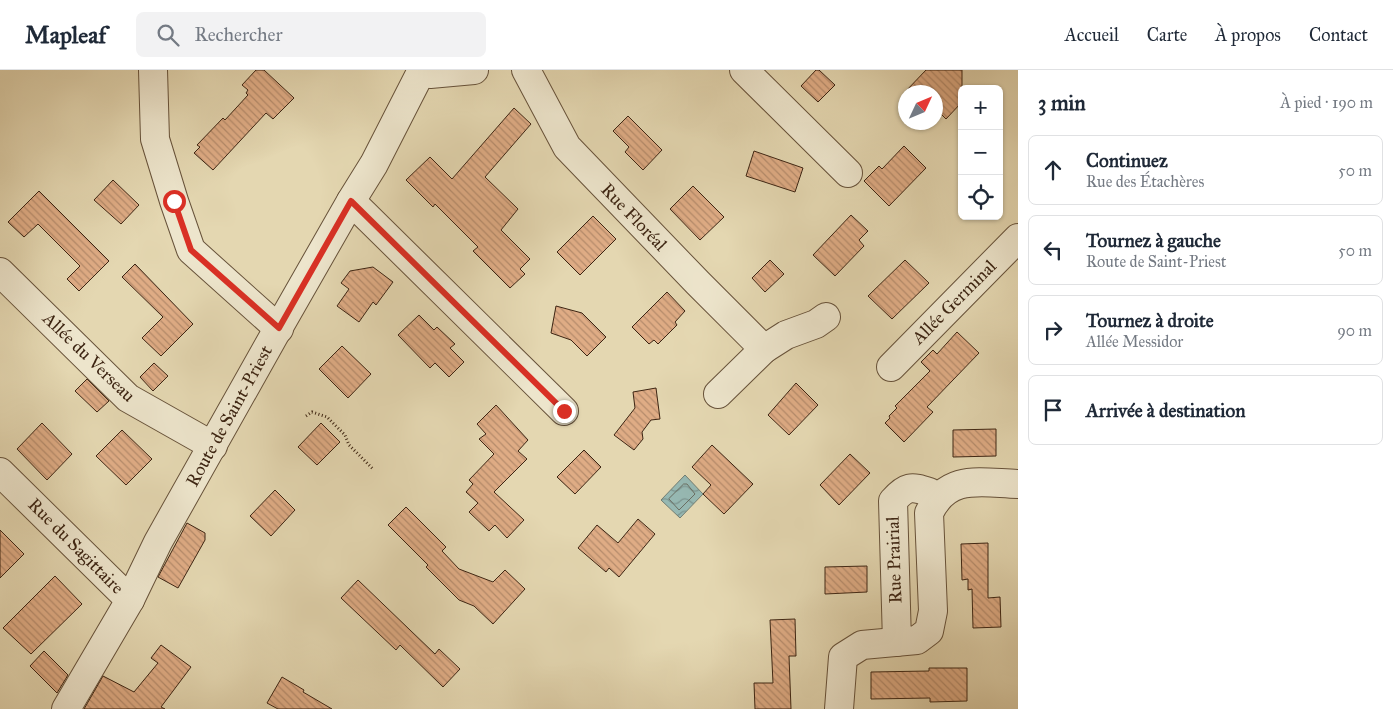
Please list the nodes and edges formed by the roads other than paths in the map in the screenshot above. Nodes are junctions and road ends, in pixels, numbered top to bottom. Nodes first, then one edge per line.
1 (153, 70) edge
2 (474, 70) edge
3 (526, 70) edge
4 (744, 70) edge
5 (422, 71) edge
6 (848, 173) dead end
7 (351, 201) junction
8 (1018, 238) edge
9 (0, 272) edge
10 (826, 317) dead end
11 (279, 328) junction
12 (764, 349) junction
13 (891, 366) dead end
14 (718, 394) dead end
15 (564, 411) dead end
16 (212, 446) junction
17 (0, 472) edge
18 (1018, 484) edge
19 (934, 502) junction
20 (130, 600) junction
21 (897, 642) junction
22 (66, 709) edge
23 (839, 709) edge

1 - 11 street
2 - 5 street
3 - 12 street, Rue Floréal
4 - 6 street
5 - 7 street, Route de Saint-Priest
7 - 11 street, Route de Saint-Priest
7 - 15 street
8 - 13 street, Allée Germinal
9 - 16 street, Allée du Verseau
10 - 12 street
11 - 16 street, Route de Saint-Priest
12 - 14 street
16 - 20 street, Route de Saint-Priest
17 - 20 street, Rue du Sagittaire
18 - 19 street
19 - 21 street
19 - 21 street, Rue Prairial
20 - 22 street, Route de Saint-Priest
21 - 23 street

